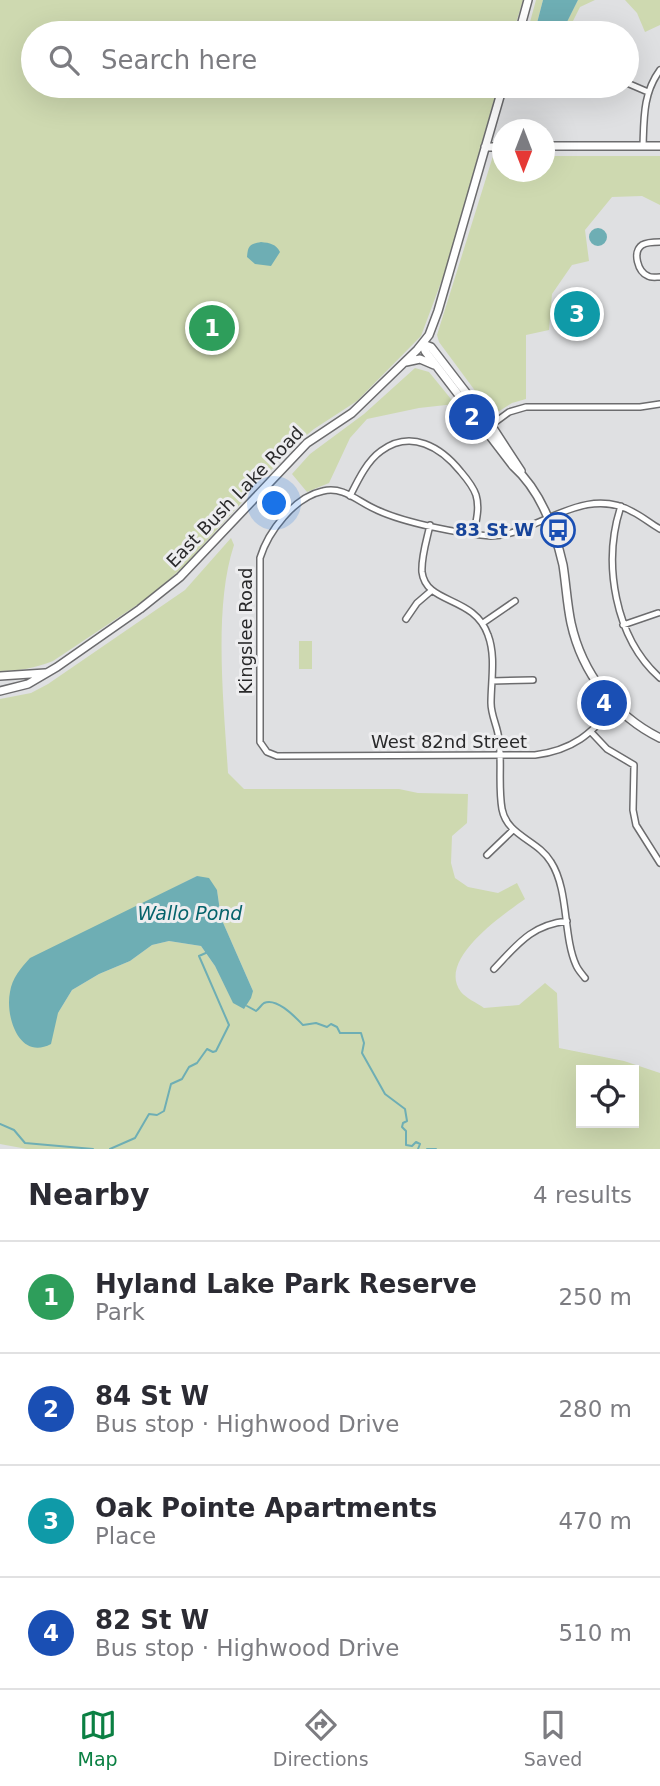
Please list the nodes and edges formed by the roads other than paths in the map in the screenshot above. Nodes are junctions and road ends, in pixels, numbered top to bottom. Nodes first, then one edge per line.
1 (528, 0) edge
2 (522, 21) edge
3 (660, 70) edge
4 (639, 88) edge
5 (648, 92) junction
6 (499, 98) edge
7 (555, 146) edge
8 (643, 146) junction
9 (660, 146) edge
10 (485, 147) junction
11 (492, 147) edge
12 (660, 242) edge
13 (660, 277) edge
14 (423, 344) junction
15 (402, 364) junction
16 (437, 366) junction
17 (660, 406) edge
18 (488, 427) junction
19 (350, 496) junction
20 (621, 506) junction
21 (548, 518) junction
22 (430, 525) junction
23 (660, 530) edge
24 (474, 533) junction
25 (432, 591) junction
26 (515, 601) dead end
27 (658, 613) dead end
28 (406, 619) dead end
29 (483, 623) junction
30 (623, 625) junction
31 (46, 673) junction
32 (0, 676) edge
33 (660, 678) edge
34 (533, 680) dead end
35 (492, 681) junction
36 (0, 691) edge
37 (616, 706) junction
38 (592, 732) junction
39 (660, 738) edge
40 (267, 752) joint
41 (500, 756) junction
42 (513, 831) junction
43 (487, 855) dead end
44 (660, 863) edge
45 (567, 921) junction
46 (494, 969) dead end
47 (585, 978) dead end

1 - 2 street
3 - 5 street
4 - 5 street
5 - 8 street
6 - 10 street, East Bush Lake Road
7 - 8 street
8 - 9 street
10 - 11 street
10 - 14 street, East Bush Lake Road
12 - 13 street
14 - 15 street, East Bush Lake Road
14 - 16 street
14 - 18 street
15 - 16 street
15 - 31 street, East Bush Lake Road
16 - 18 street
17 - 18 street
18 - 21 street
19 - 22 street
19 - 24 street
19 - 40 street, Kingslee Road
20 - 21 street
20 - 23 street
20 - 30 street
21 - 24 street
21 - 37 street
22 - 24 street
22 - 25 street
25 - 28 street
25 - 29 street
26 - 29 street
27 - 30 street
29 - 35 street
30 - 33 street
31 - 32 street
31 - 36 street, East Bush Lake Road
34 - 35 street
35 - 41 street
37 - 38 street, West 82nd Street
37 - 39 street
38 - 41 street, West 82nd Street
38 - 44 street
40 - 41 street, West 82nd Street
41 - 42 street
42 - 43 street
42 - 45 street
45 - 46 street
45 - 47 street

